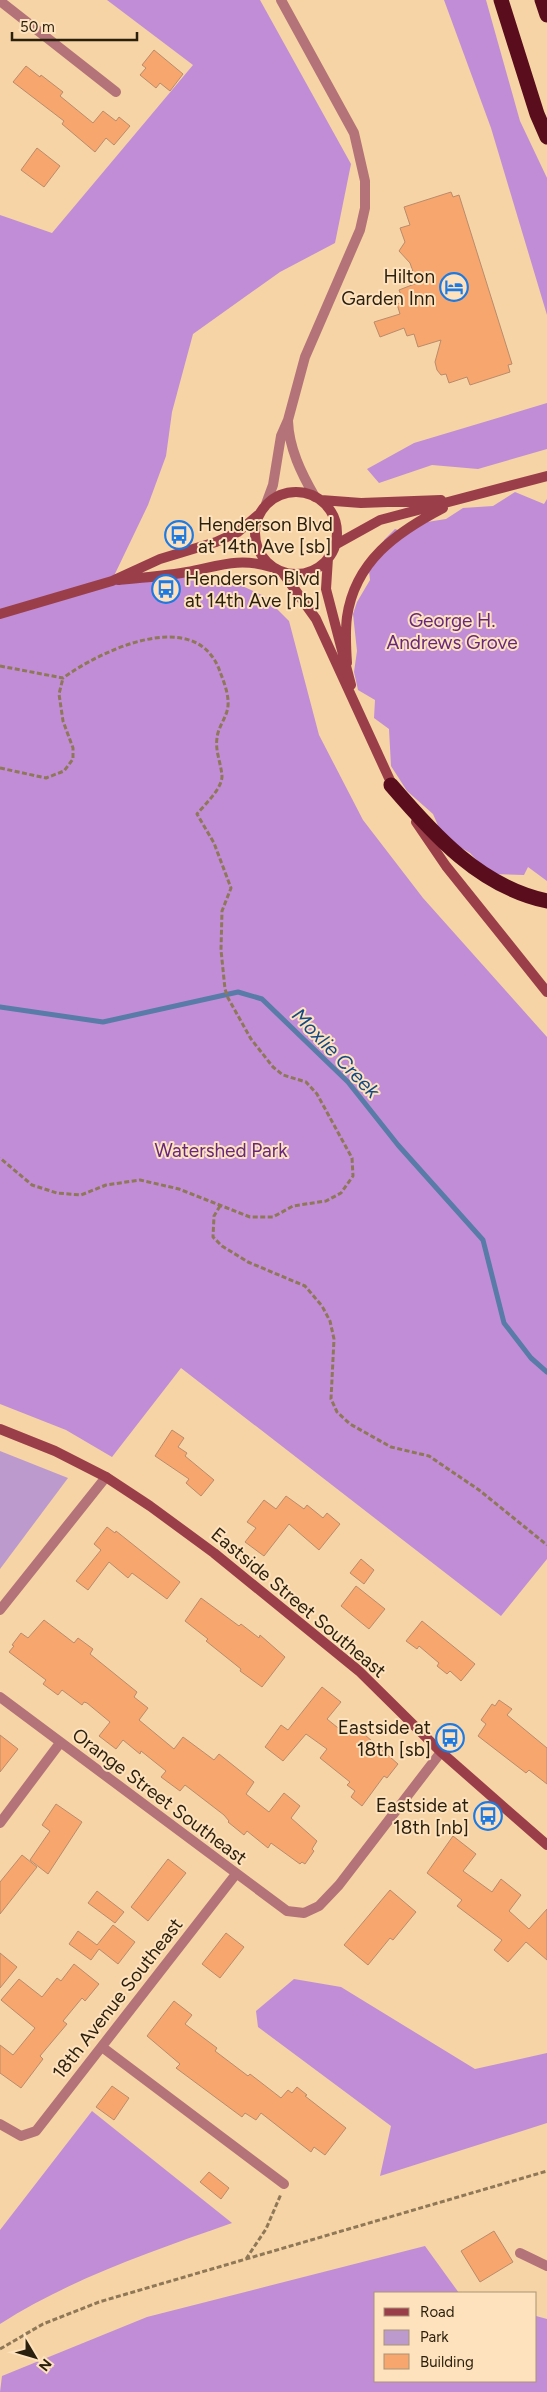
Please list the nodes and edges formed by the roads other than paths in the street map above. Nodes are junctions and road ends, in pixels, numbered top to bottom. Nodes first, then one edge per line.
1 (281, 0) edge
2 (502, 0) edge
3 (542, 0) edge
4 (0, 1) edge
5 (547, 14) edge
6 (116, 92) dead end
7 (547, 137) edge
8 (288, 420) junction
9 (547, 476) edge
10 (318, 498) junction
11 (462, 499) junction
12 (266, 504) junction
13 (258, 515) junction
14 (335, 545) junction
15 (328, 558) junction
16 (273, 568) junction
17 (283, 573) junction
18 (112, 581) junction
19 (0, 614) edge
20 (347, 663) junction
21 (356, 706) junction
22 (391, 785) junction
23 (547, 901) edge
24 (547, 992) edge
25 (0, 1429) edge
26 (106, 1477) junction
27 (0, 1610) edge
28 (0, 1697) edge
29 (60, 1743) junction
30 (441, 1752) junction
31 (0, 1823) edge
32 (547, 1845) edge
33 (236, 1874) junction
34 (102, 2047) junction
35 (0, 2124) edge
36 (284, 2184) road end
37 (520, 2253) dead end
38 (547, 2266) edge

1 - 8 street
2 - 7 highway
3 - 5 highway
4 - 6 street
8 - 10 street
8 - 12 street
9 - 11 main road
10 - 11 main road
10 - 12 main road
10 - 14 main road
11 - 14 main road
11 - 20 main road
12 - 13 main road
13 - 16 main road
13 - 18 main road
14 - 15 main road
15 - 17 main road
15 - 20 main road
16 - 17 main road
16 - 18 main road
17 - 21 main road
18 - 19 main road
20 - 21 main road
21 - 22 main road
22 - 23 highway
22 - 24 main road
25 - 26 main road, Eastside Street Southeast
26 - 27 street
26 - 30 main road, Eastside Street Southeast
28 - 29 street, Orange Street Southeast
29 - 31 street
29 - 33 street, Orange Street Southeast
30 - 32 main road, Eastside Street Southeast
30 - 33 street, Orange Street Southeast
33 - 34 street, 18th Avenue Southeast
34 - 35 street, 18th Avenue Southeast
34 - 36 street
37 - 38 street

